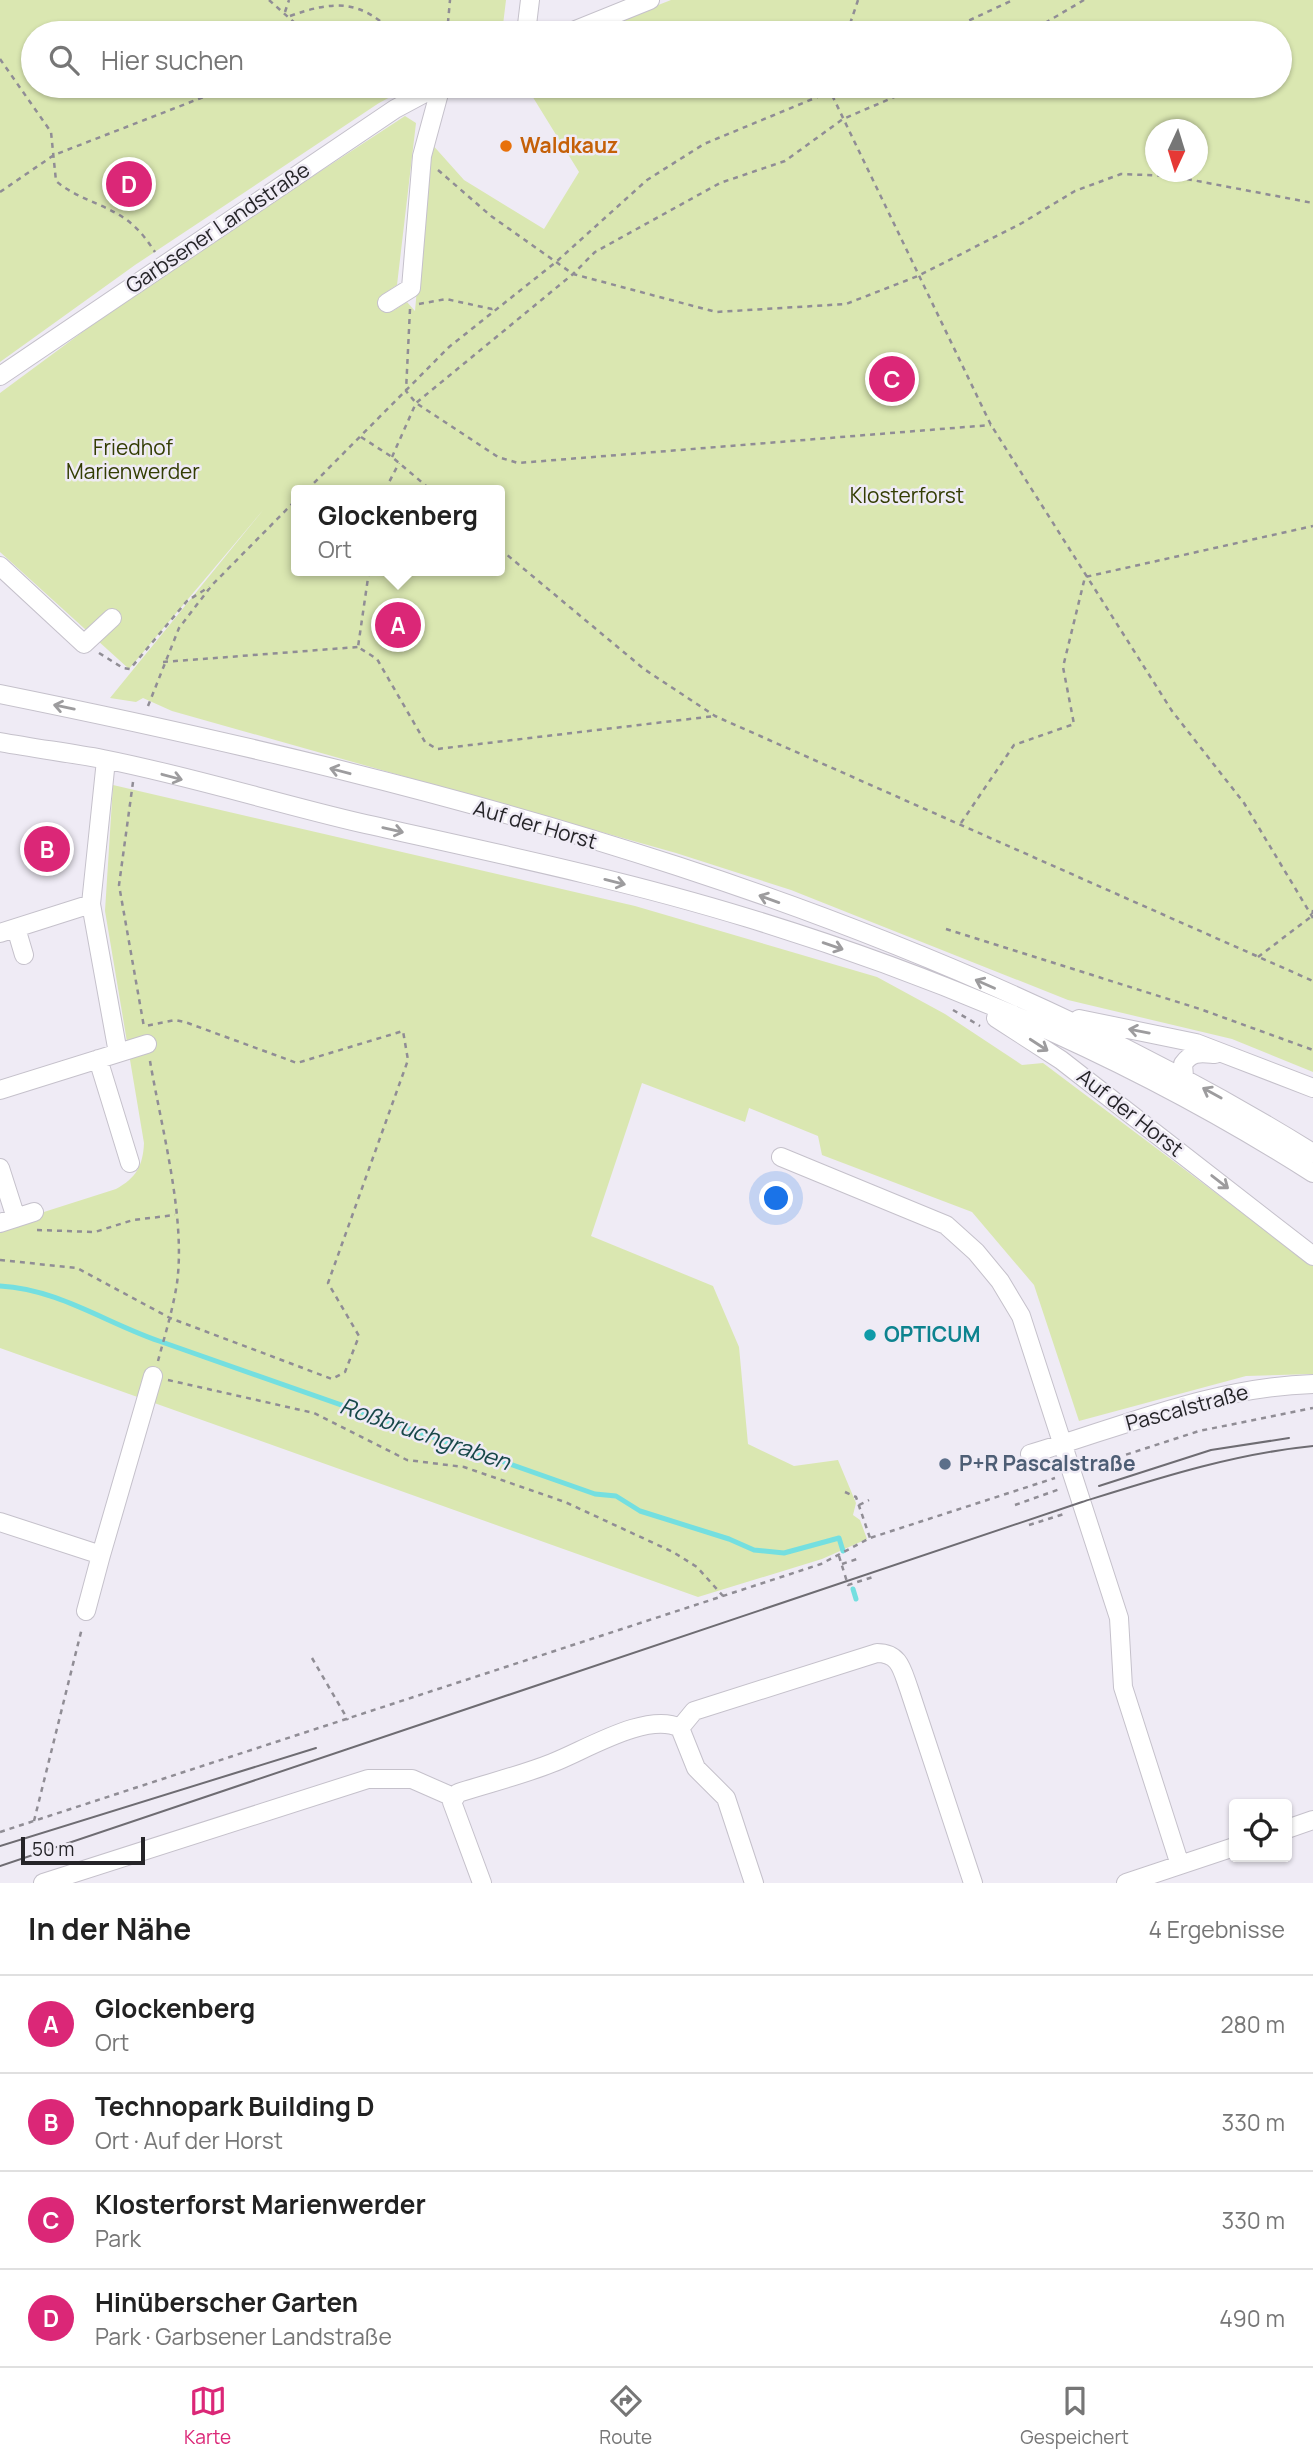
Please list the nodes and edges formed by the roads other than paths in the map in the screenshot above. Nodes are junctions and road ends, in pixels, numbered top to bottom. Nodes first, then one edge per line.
1 (530, 0) edge
2 (650, 0) edge
3 (527, 21) edge
4 (598, 21) edge
5 (417, 98) edge
6 (437, 98) edge
7 (387, 303) dead end
8 (0, 376) edge
9 (0, 566) edge
10 (112, 618) dead end
11 (0, 694) edge
12 (0, 742) edge
13 (106, 764) junction
14 (90, 904) junction
15 (8, 931) edge
16 (24, 955) dead end
17 (939, 984) junction
18 (1053, 1014) junction
19 (145, 1035) road end
20 (118, 1053) junction
21 (1228, 1056) junction
22 (98, 1059) junction
23 (1185, 1077) junction
24 (1313, 1088) edge
25 (0, 1090) edge
26 (1313, 1153) edge
27 (781, 1157) dead end
28 (130, 1163) dead end
29 (0, 1168) edge
30 (1313, 1172) edge
31 (34, 1212) dead end
32 (14, 1224) edge
33 (1313, 1256) edge
34 (153, 1376) road end
35 (1313, 1384) edge
36 (1064, 1444) junction
37 (1030, 1454) dead end
38 (0, 1522) edge
39 (101, 1555) junction
40 (86, 1611) road end
41 (680, 1728) junction
42 (453, 1797) junction
43 (1313, 1820) edge
44 (1292, 1827) edge
45 (1229, 1849) edge
46 (1180, 1865) junction
47 (43, 1883) edge
48 (482, 1883) edge
49 (754, 1883) edge
50 (973, 1883) edge
51 (1126, 1883) edge

1 - 3 street
2 - 4 street
5 - 8 street, Garbsener Landstraße
6 - 7 street
9 - 10 street
18 -> 11 street, Auf der Horst
12 - 13 street, Auf der Horst
13 - 14 street
13 -> 17 street, Auf der Horst
14 - 15 street
14 - 20 street
15 - 16 street
17 - 30 street, Auf der Horst
17 -> 33 street, Auf der Horst
21 -> 18 street, Auf der Horst
18 - 23 street, Auf der Horst
19 - 20 street
20 - 22 street
21 - 23 street, Auf der Horst
21 - 24 street, Auf der Horst
22 - 25 street
22 - 28 street
26 -> 23 street, Auf der Horst
27 - 36 street
29 - 32 street
31 - 32 street
34 - 39 street
35 - 36 street, Pascalstraße
36 - 37 street, Pascalstraße
36 - 46 street
38 - 39 street
39 - 40 street
41 - 42 street
41 - 49 street
41 - 50 street
42 - 47 street
42 - 48 street
43 - 44 street
45 - 46 street
46 - 51 street

